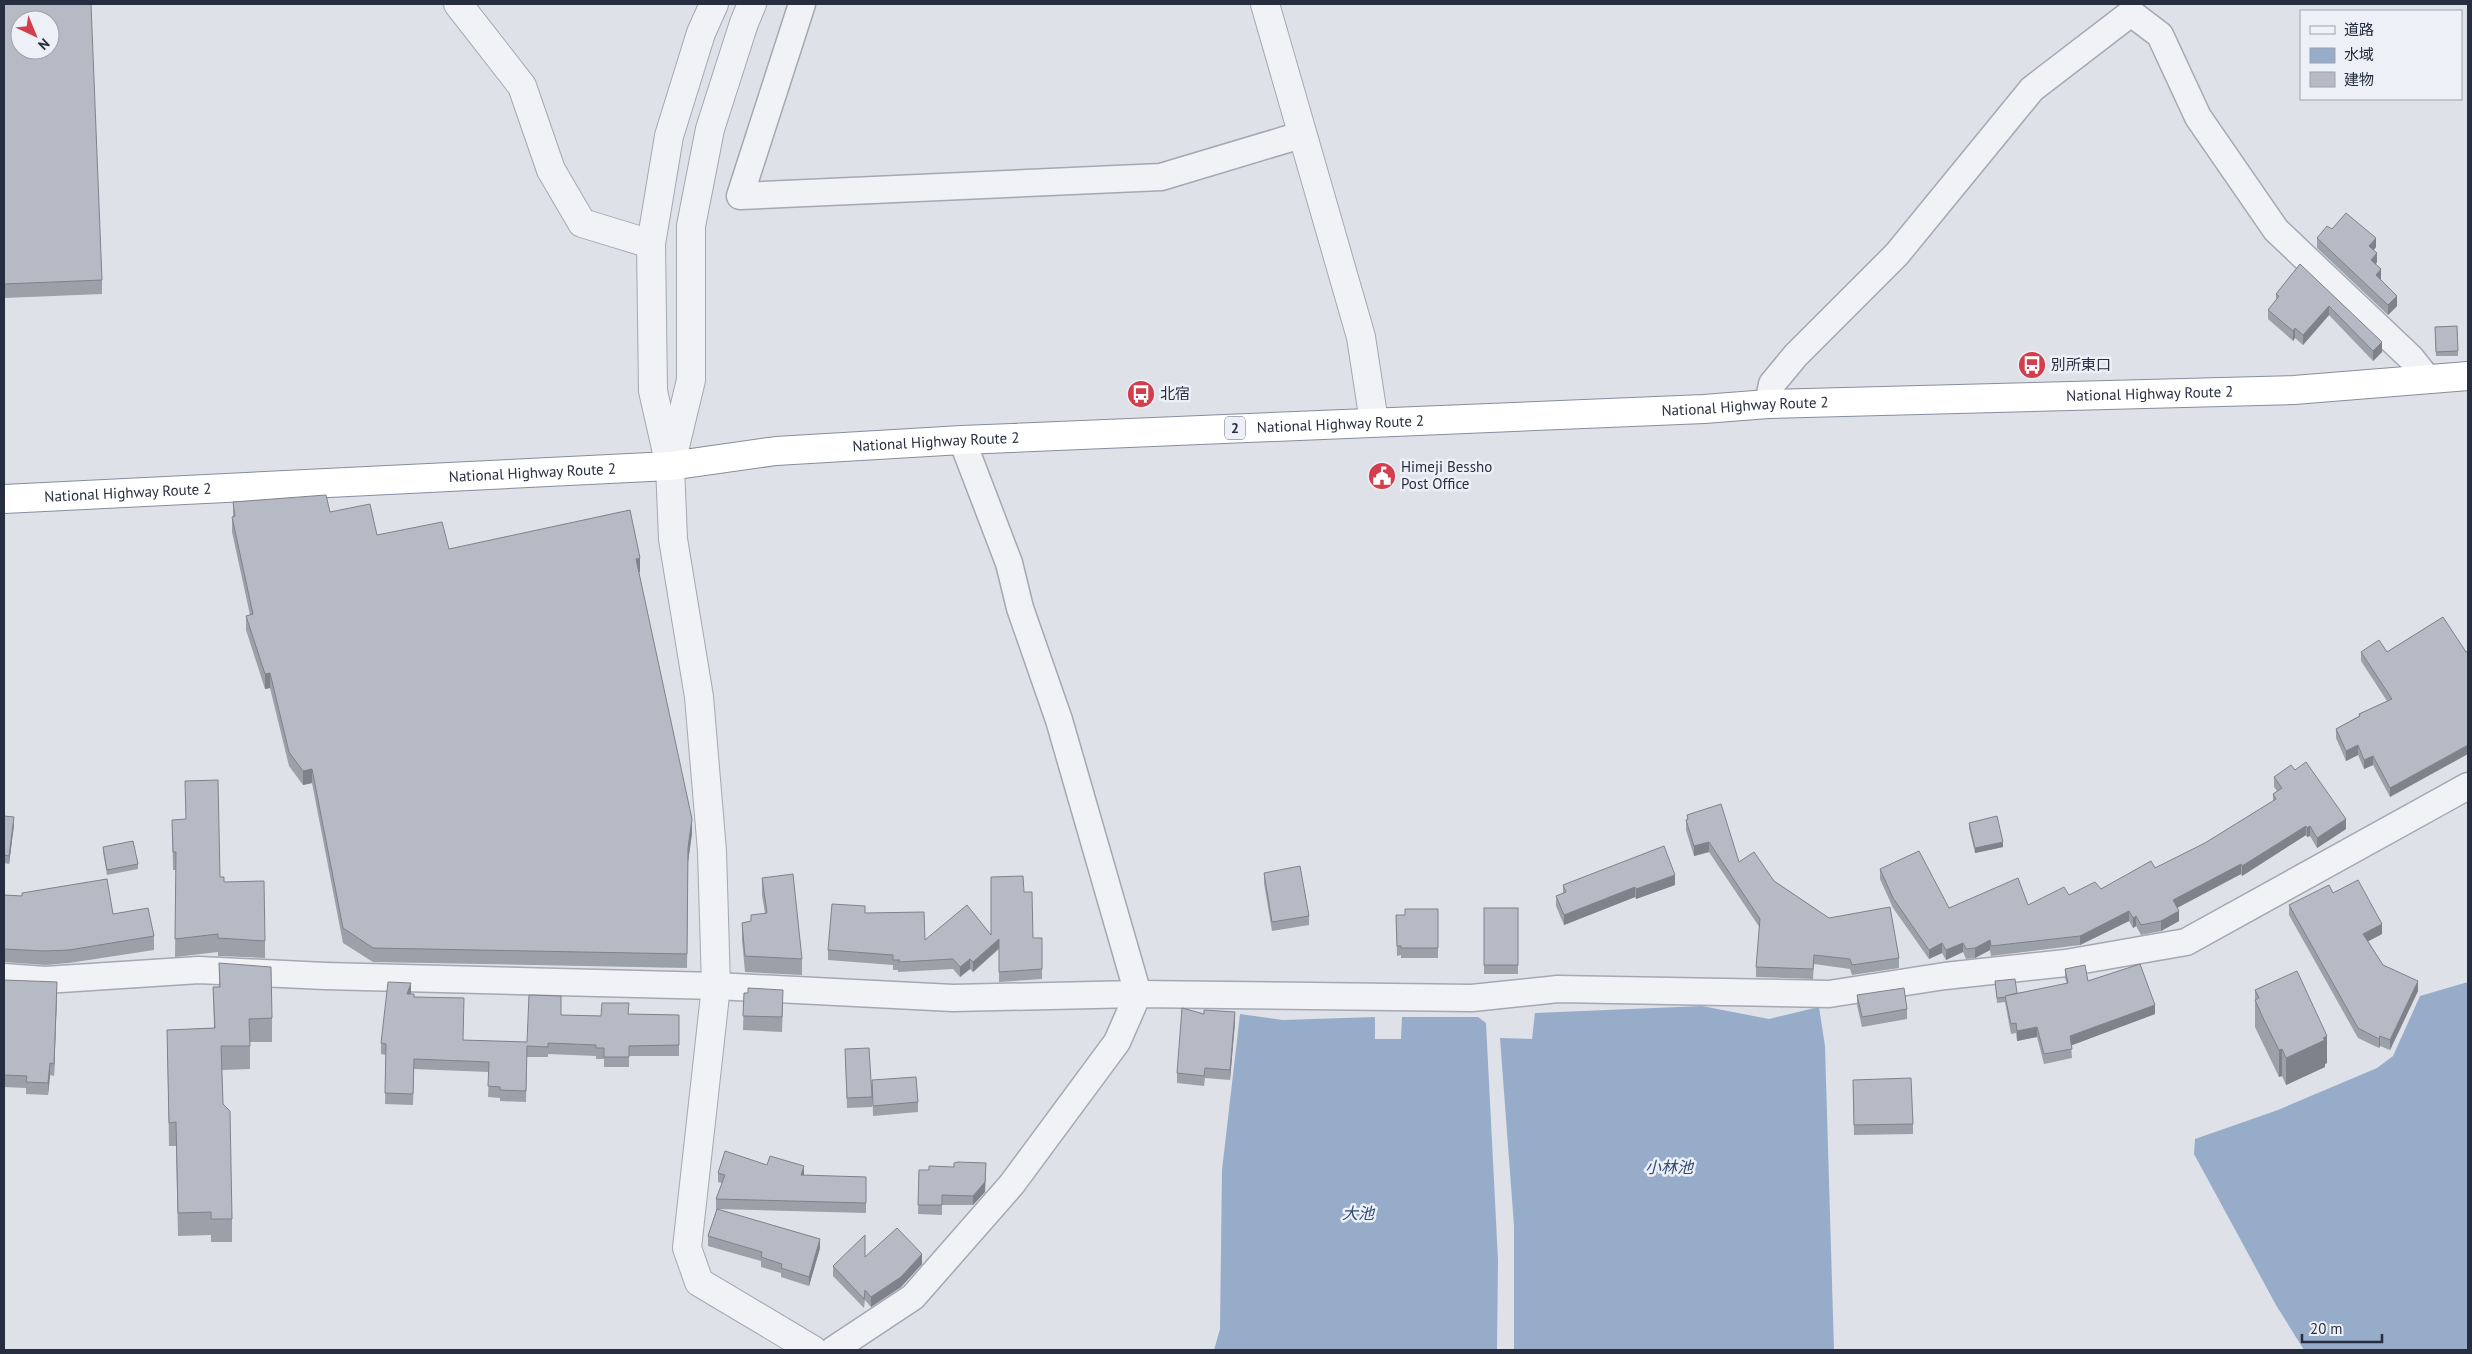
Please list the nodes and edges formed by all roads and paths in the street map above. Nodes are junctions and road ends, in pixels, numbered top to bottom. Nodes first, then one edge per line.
1 (458, 4) edge
2 (714, 4) edge
3 (752, 4) edge
4 (802, 4) edge
5 (1265, 4) edge
6 (1301, 135) junction
7 (652, 244) junction
8 (2468, 376) edge
9 (2427, 378) junction
10 (1768, 404) junction
11 (1374, 422) junction
12 (962, 440) junction
13 (670, 466) junction
14 (4, 499) edge
15 (2468, 786) edge
16 (4, 977) edge
17 (716, 986) junction
18 (1138, 994) junction
19 (813, 1350) edge
20 (833, 1350) edge

1 - 7 street
2 - 7 street
3 - 13 street
4 - 6 street
5 - 6 street
6 - 11 street
7 - 13 street
8 - 9 highway, National Highway Route 2 / 2
9 - 10 highway, National Highway Route 2 / 2
9 - 10 street
10 - 11 highway, National Highway Route 2 / 2
11 - 12 highway, National Highway Route 2 / 2
12 - 13 highway, National Highway Route 2 / 2
12 - 18 street
13 - 14 highway, National Highway Route 2 / 2
13 - 17 street
15 - 18 street
16 - 17 street
17 - 18 street
17 - 19 street
18 - 20 street

